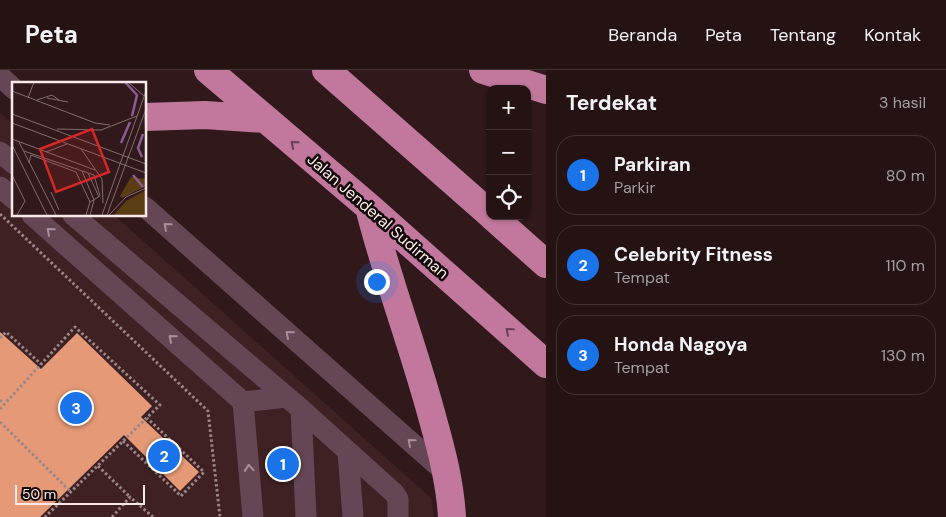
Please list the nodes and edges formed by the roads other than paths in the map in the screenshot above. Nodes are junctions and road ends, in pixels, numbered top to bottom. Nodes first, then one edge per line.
1 (208, 70) edge
2 (326, 70) edge
3 (483, 70) edge
4 (0, 76) edge
5 (12, 87) edge
6 (546, 90) edge
7 (146, 117) edge
8 (265, 119) junction
9 (0, 152) edge
10 (12, 162) edge
11 (0, 187) edge
12 (12, 197) edge
13 (369, 207) junction
14 (146, 208) edge
15 (486, 211) edge
16 (33, 216) edge
17 (75, 216) edge
18 (497, 220) edge
19 (546, 264) edge
20 (546, 364) edge
21 (243, 402) junction
22 (294, 403) junction
23 (348, 452) junction
24 (448, 474) junction
25 (253, 517) edge
26 (306, 517) edge
27 (353, 517) edge
28 (398, 517) edge
29 (452, 517) edge

1 - 8 highway, Jalan Jenderal Sudirman
2 - 15 highway
3 - 6 highway
4 - 5 street
7 - 8 highway
13 -> 8 highway, Jalan Jenderal Sudirman
9 - 10 street
11 - 12 street
20 -> 13 highway, Jalan Jenderal Sudirman
13 - 24 highway
24 -> 14 street
21 -> 16 street
17 - 22 street
18 - 19 highway
21 - 22 street
25 -> 21 street
22 - 23 street
22 - 26 street
23 - 27 street
23 - 28 street
24 - 29 highway

